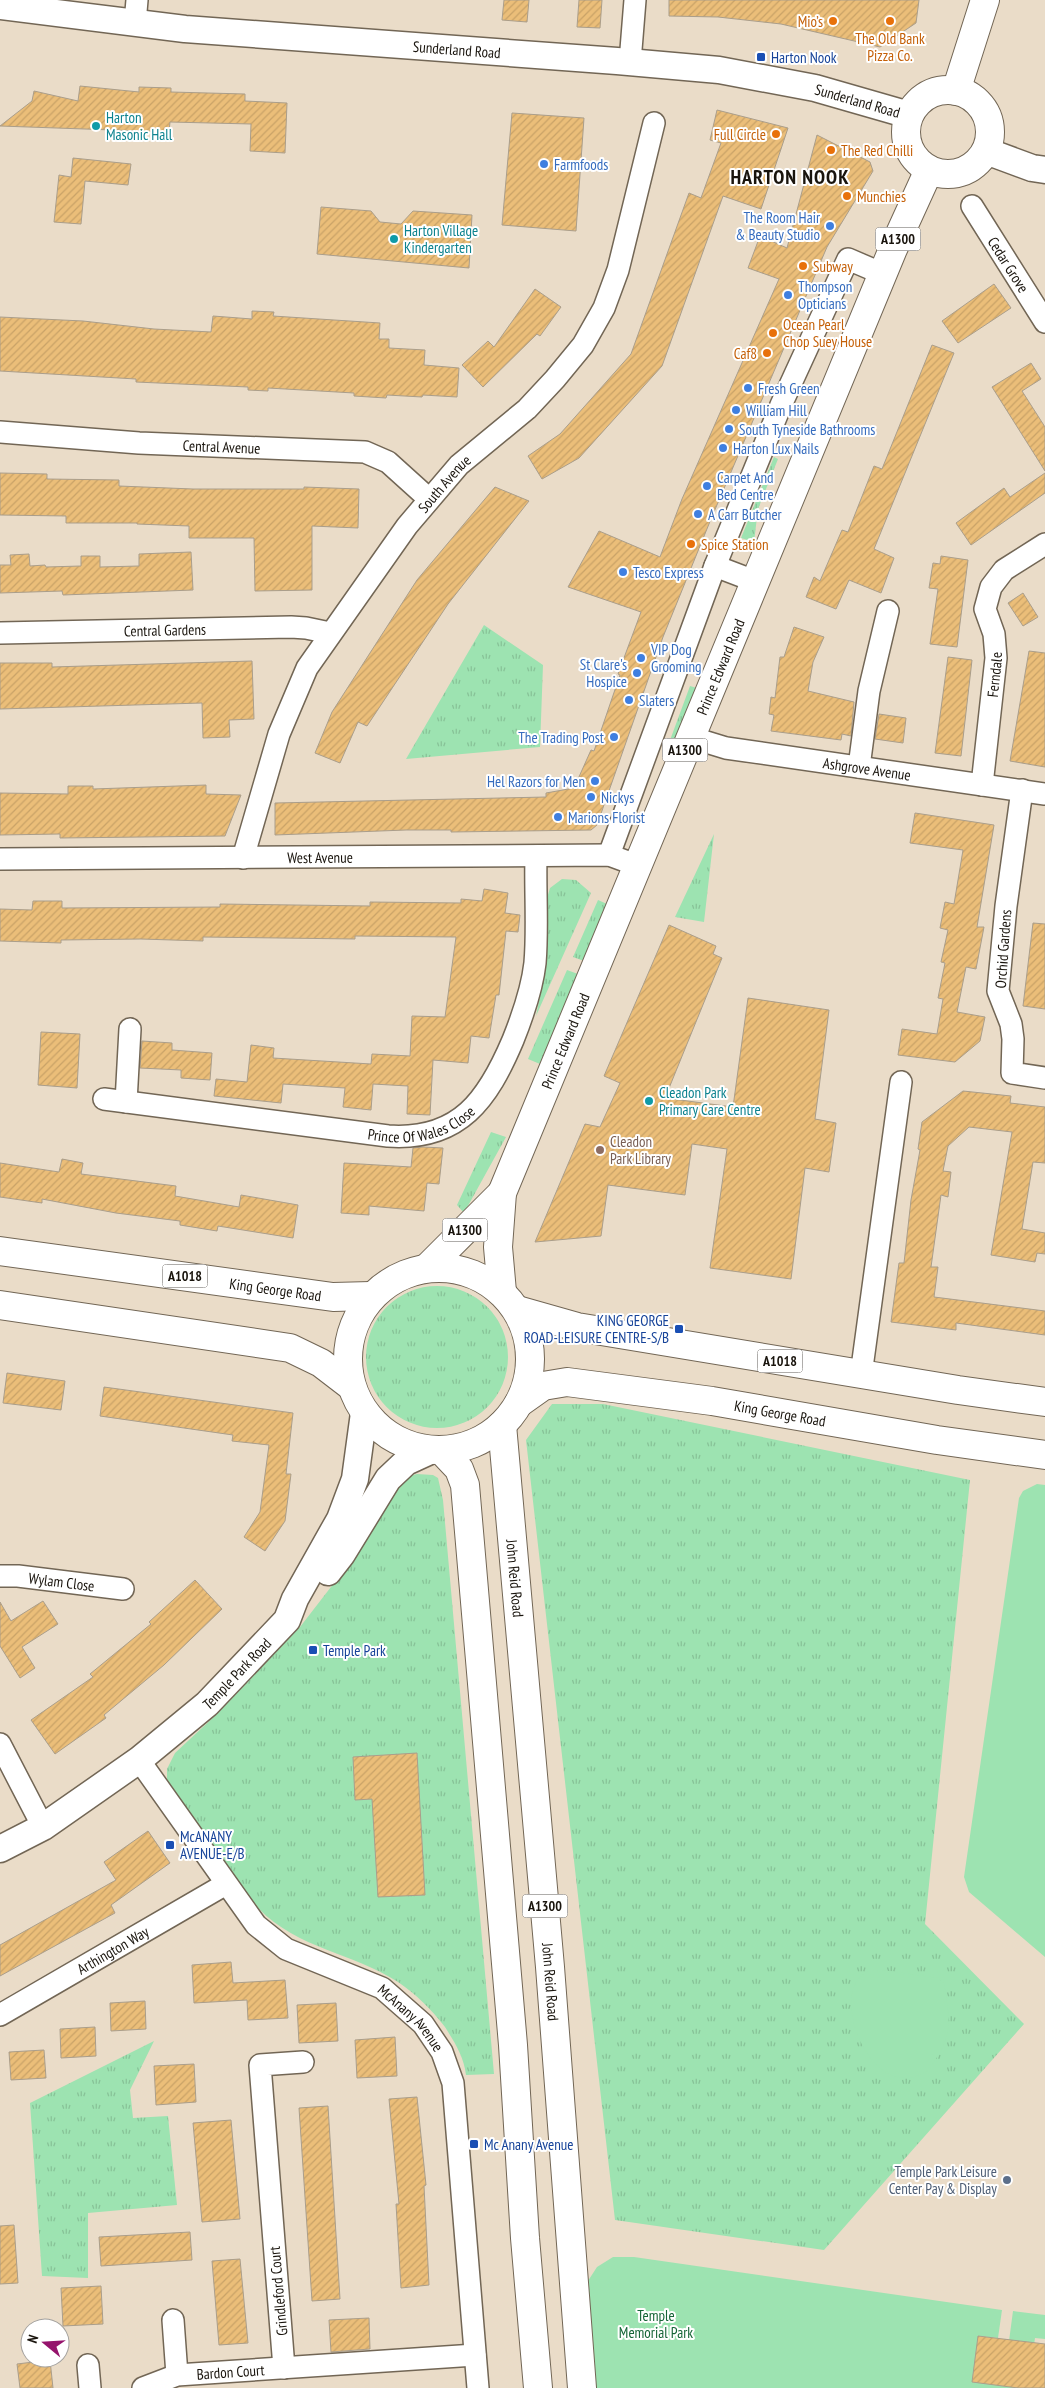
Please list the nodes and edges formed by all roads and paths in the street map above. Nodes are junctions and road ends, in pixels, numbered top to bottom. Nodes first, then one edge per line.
1 (635, 0) edge
2 (984, 0) edge
3 (0, 6) edge
4 (136, 11) edge
5 (630, 62) junction
6 (956, 91) junction
7 (909, 115) junction
8 (654, 123) dead end
9 (986, 151) junction
10 (929, 170) junction
11 (1045, 170) edge
12 (972, 206) dead end
13 (883, 274) junction
14 (1045, 322) edge
15 (0, 432) edge
16 (429, 499) junction
17 (1045, 544) edge
18 (715, 566) junction
19 (757, 582) junction
20 (888, 611) dead end
21 (0, 633) edge
22 (330, 633) junction
23 (690, 737) junction
24 (859, 767) junction
25 (982, 785) junction
26 (1022, 790) junction
27 (1045, 794) edge
28 (609, 855) junction
29 (536, 856) junction
30 (243, 858) junction
31 (0, 859) edge
32 (639, 866) junction
33 (130, 1028) dead end
34 (1045, 1078) edge
35 (901, 1082) dead end
36 (104, 1099) dead end
37 (126, 1102) junction
38 (502, 1193) junction
39 (0, 1250) edge
40 (428, 1267) junction
41 (371, 1296) junction
42 (509, 1301) junction
43 (0, 1305) edge
44 (861, 1375) junction
45 (351, 1386) junction
46 (1045, 1402) edge
47 (519, 1403) junction
48 (364, 1413) junction
49 (502, 1425) junction
50 (436, 1451) junction
51 (1045, 1455) edge
52 (0, 1576) edge
53 (123, 1589) dead end
54 (287, 1620) junction
55 (0, 1744) edge
56 (139, 1760) junction
57 (43, 1827) junction
58 (0, 1849) edge
59 (226, 1884) junction
60 (0, 2015) edge
61 (303, 2062) dead end
62 (173, 2320) dead end
63 (475, 2355) junction
64 (88, 2365) dead end
65 (284, 2368) junction
66 (177, 2375) junction
67 (90, 2388) edge
68 (143, 2388) edge
69 (478, 2388) edge
70 (538, 2388) edge
71 (582, 2388) edge

1 - 5 street
2 - 6 main road
3 - 4 street, Sunderland Road
4 - 5 street, Sunderland Road
5 - 7 street, Sunderland Road
6 - 7 main road
6 - 9 main road
7 - 10 main road
8 - 16 street, South Avenue
9 - 10 main road
9 - 11 street
10 - 13 main road, Prince Edward Road / A1300
12 - 14 street, Cedar Grove
13 - 18 street
13 - 19 main road, Prince Edward Road / A1300
15 - 16 street, Central Avenue
16 - 22 street, South Avenue
17 - 25 street, Ferndale
18 - 19 street
18 - 28 street
19 - 23 main road, Prince Edward Road / A1300
20 - 24 street
21 - 22 street, Central Gardens
22 - 30 street, South Avenue
23 - 24 street, Ashgrove Avenue
23 - 32 main road, Prince Edward Road / A1300
24 - 25 street, Ashgrove Avenue
25 - 26 street, Ashgrove Avenue
26 - 27 street, Ashgrove Avenue
26 - 34 street, Orchid Gardens
28 - 29 street, West Avenue
28 - 32 street, West Avenue
29 - 30 street, West Avenue
29 - 37 street, Prince Of Wales Close
30 - 31 street, West Avenue
32 - 38 main road, Prince Edward Road / A1300
33 - 37 street
35 - 44 street
36 - 37 street, Prince Of Wales Close
38 - 40 main road, Prince Edward Road / A1300
38 - 42 main road, Prince Edward Road / A1300
39 - 41 main road, King George Road / A1018
40 - 41 main road
40 - 42 main road
41 - 45 main road
42 - 44 main road, A1018
42 - 47 main road
43 - 45 main road
44 - 46 main road, A1018
45 - 48 main road
47 - 49 main road
47 - 51 main road, King George Road
48 - 50 main road
48 - 54 street, Temple Park Road
49 - 50 main road
49 - 71 main road, John Reid Road / A1300
50 - 54 street
50 - 70 main road, A1300
52 - 53 street, Wylam Close
54 - 56 street, Temple Park Road
55 - 57 street
56 - 57 street, Temple Park Road
56 - 59 street, McAnany Avenue
57 - 58 street, Temple Park Road
59 - 60 street, Arthington Way
59 - 63 street, McAnany Avenue
61 - 65 street, Grindleford Court
62 - 66 street
63 - 65 street
63 - 69 street, McAnany Avenue
64 - 67 street
65 - 66 street, Bardon Court
66 - 68 street, Bardon Court

